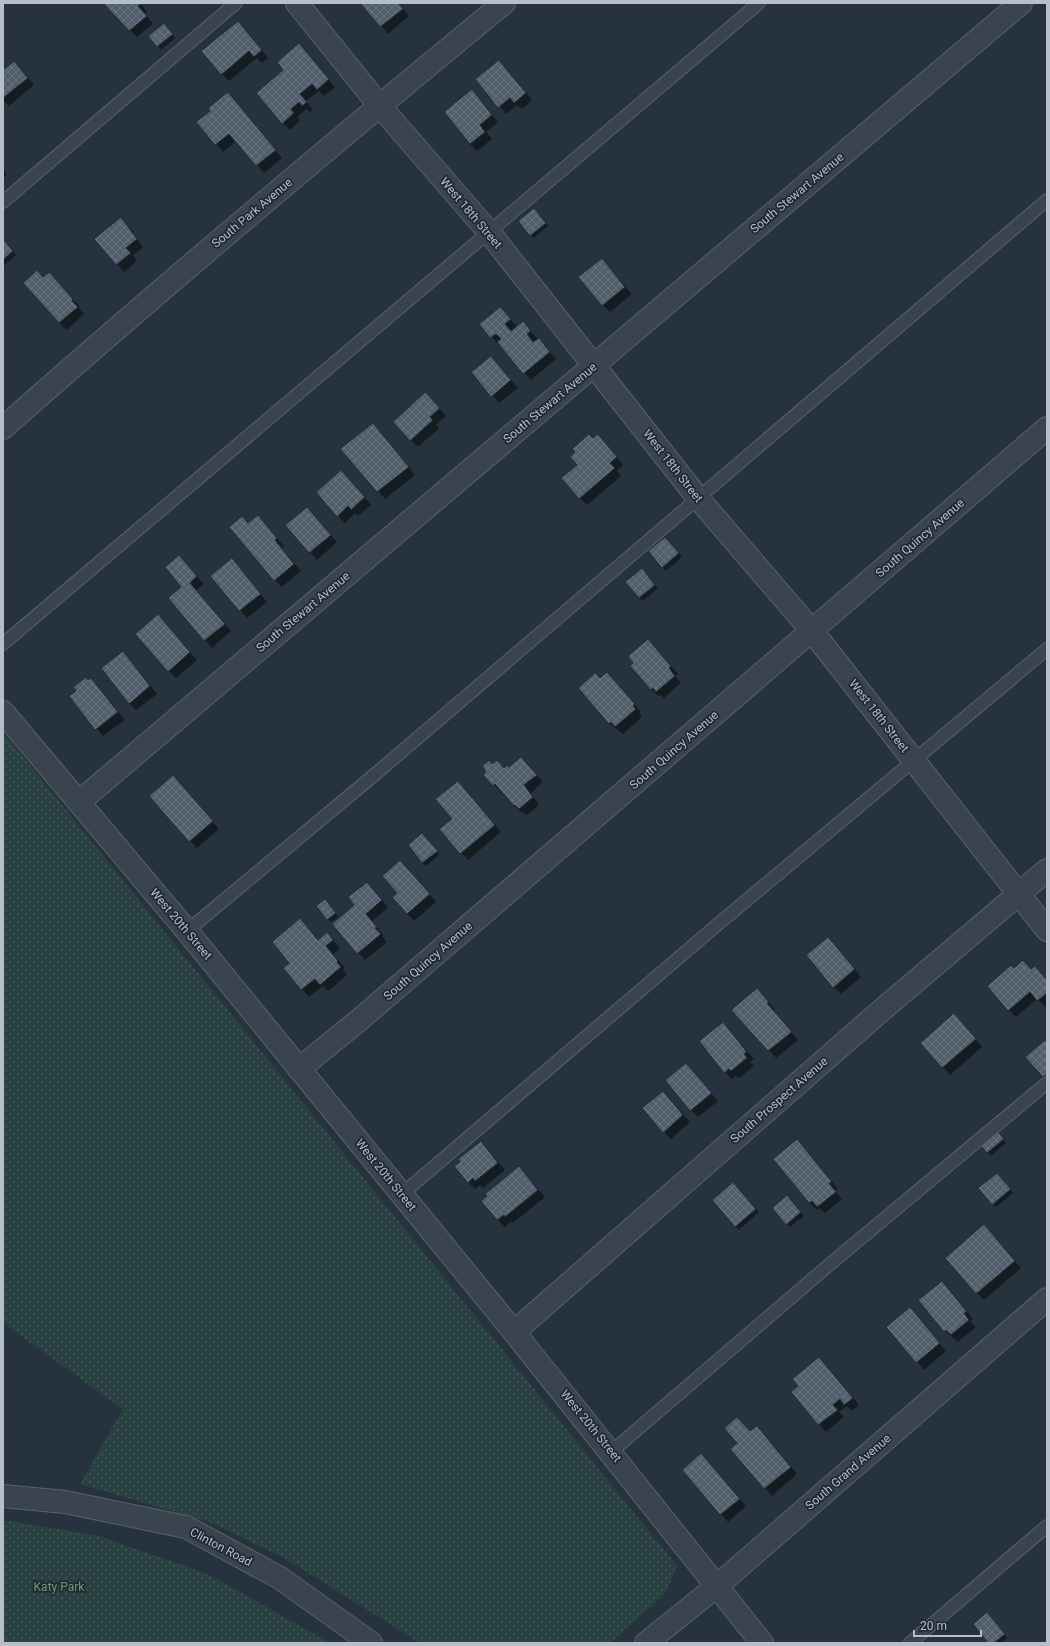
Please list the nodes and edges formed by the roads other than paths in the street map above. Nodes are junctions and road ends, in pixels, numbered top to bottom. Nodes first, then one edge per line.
1 (236, 3) edge
2 (297, 3) edge
3 (504, 3) edge
4 (759, 3) edge
5 (1021, 3) edge
6 (379, 106) junction
7 (1047, 200) edge
8 (3, 202) edge
9 (488, 232) junction
10 (594, 365) junction
11 (3, 428) edge
12 (1047, 428) edge
13 (698, 498) junction
14 (812, 631) junction
15 (3, 644) edge
16 (1047, 649) edge
17 (3, 712) edge
18 (914, 761) junction
19 (78, 802) junction
20 (1047, 870) edge
21 (1018, 895) junction
22 (1047, 930) edge
23 (187, 931) junction
24 (300, 1069) junction
25 (1047, 1083) edge
26 (402, 1194) junction
27 (1047, 1299) edge
28 (514, 1332) junction
29 (611, 1452) junction
30 (3, 1496) edge
31 (1047, 1526) edge
32 (717, 1586) junction
33 (371, 1643) edge
34 (646, 1643) edge
35 (762, 1643) edge
36 (910, 1643) edge

1 - 8 lane
2 - 6 street, West 18th Street
3 - 6 street, South Park Avenue
4 - 9 lane
5 - 10 street, South Stewart Avenue
6 - 9 street, West 18th Street
6 - 11 street, South Park Avenue
7 - 13 lane
9 - 10 street, West 18th Street
9 - 15 lane
10 - 13 street, West 18th Street
10 - 19 street, South Stewart Avenue
12 - 14 street, South Quincy Avenue
13 - 14 street, West 18th Street
13 - 23 lane
14 - 18 street, West 18th Street
14 - 24 street, South Quincy Avenue
16 - 18 lane
17 - 19 street, West 20th Street
18 - 21 street, West 18th Street
18 - 26 lane
19 - 23 street, West 20th Street
20 - 21 street, South Prospect Avenue
21 - 22 street, West 18th Street
21 - 28 street, South Prospect Avenue
23 - 24 street, West 20th Street
24 - 26 street, West 20th Street
25 - 29 lane
26 - 28 street, West 20th Street
27 - 32 street, South Grand Avenue
28 - 29 street, West 20th Street
29 - 32 street, West 20th Street
30 - 33 street, Clinton Road
31 - 36 lane
32 - 34 street, South Grand Avenue
32 - 35 street, West 20th Street

